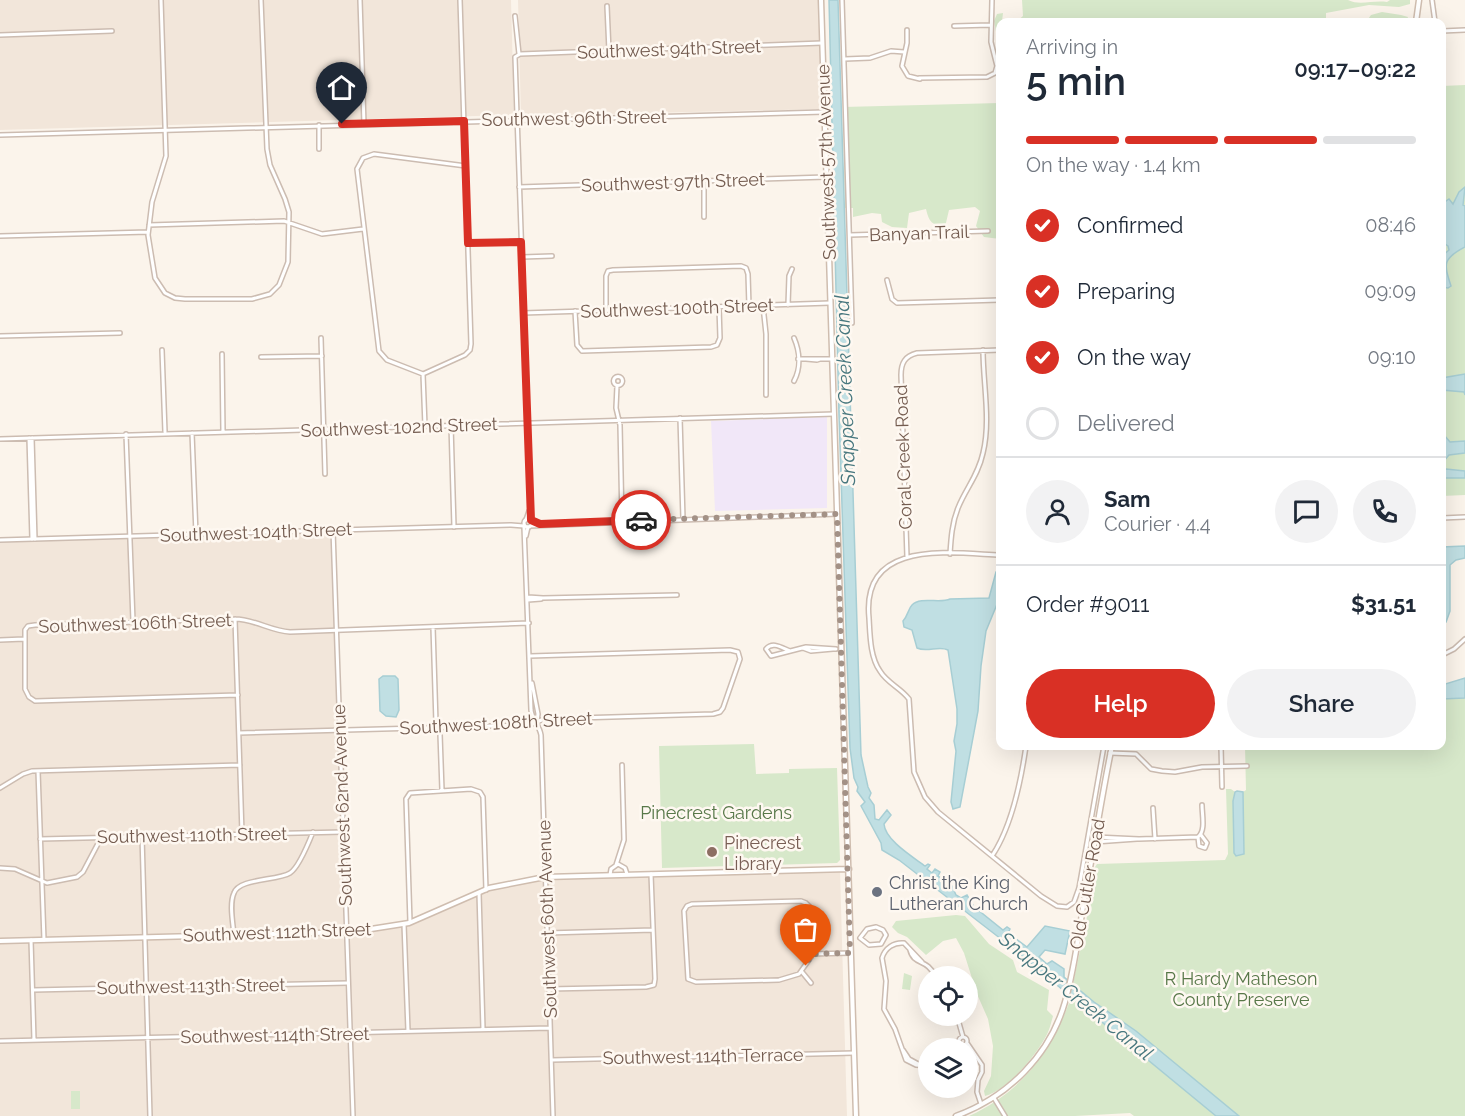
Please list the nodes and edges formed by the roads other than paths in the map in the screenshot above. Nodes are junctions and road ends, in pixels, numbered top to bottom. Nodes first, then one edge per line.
1 (162, 0) edge
2 (261, 0) edge
3 (360, 0) edge
4 (460, 0) edge
5 (820, 0) edge
6 (842, 0) edge
7 (992, 0) edge
8 (1419, 0) edge
9 (1432, 0) edge
10 (607, 6) dead end
11 (515, 16) dead end
12 (1417, 18) edge
13 (1434, 18) edge
14 (990, 25) junction
15 (954, 26) dead end
16 (907, 30) dead end
17 (1465, 30) edge
18 (1446, 31) edge
19 (112, 32) dead end
20 (0, 35) edge
21 (822, 43) junction
22 (609, 51) junction
23 (904, 52) junction
24 (518, 55) junction
25 (844, 59) junction
26 (996, 60) edge
27 (996, 71) edge
28 (824, 112) junction
29 (517, 119) junction
30 (464, 121) junction
31 (364, 124) junction
32 (319, 125) junction
33 (266, 127) junction
34 (166, 130) junction
35 (0, 135) edge
36 (319, 149) dead end
37 (466, 166) junction
38 (826, 177) junction
39 (704, 181) junction
40 (519, 187) junction
41 (704, 216) dead end
42 (290, 223) junction
43 (148, 225) junction
44 (363, 229) junction
45 (987, 231) dead end
46 (148, 232) junction
47 (850, 235) junction
48 (0, 236) edge
49 (521, 242) junction
50 (468, 243) junction
51 (552, 256) dead end
52 (522, 257) junction
53 (792, 270) dead end
54 (887, 279) dead end
55 (996, 300) edge
56 (830, 303) junction
57 (790, 305) junction
58 (749, 306) junction
59 (764, 306) junction
60 (719, 307) junction
61 (606, 310) junction
62 (575, 311) junction
63 (524, 313) junction
64 (852, 322) dead end
65 (120, 333) dead end
66 (0, 336) edge
67 (321, 338) dead end
68 (794, 338) dead end
69 (162, 350) dead end
70 (983, 350) junction
71 (996, 350) edge
72 (222, 354) dead end
73 (322, 356) junction
74 (261, 357) dead end
75 (798, 359) junction
76 (832, 359) junction
77 (423, 374) junction
78 (794, 381) dead end
79 (617, 386) dead end
80 (766, 395) dead end
81 (834, 414) junction
82 (680, 418) junction
83 (618, 420) junction
84 (526, 423) junction
85 (451, 425) junction
86 (425, 426) junction
87 (324, 429) junction
88 (192, 432) junction
89 (223, 432) junction
90 (165, 433) junction
91 (126, 434) junction
92 (31, 438) junction
93 (0, 439) edge
94 (325, 474) dead end
95 (837, 514) junction
96 (1465, 517) edge
97 (1446, 518) edge
98 (682, 519) junction
99 (622, 521) junction
100 (527, 524) junction
101 (454, 527) junction
102 (333, 530) junction
103 (196, 534) junction
104 (130, 536) junction
105 (34, 539) junction
106 (0, 540) edge
107 (950, 554) junction
108 (996, 555) edge
109 (907, 557) junction
110 (677, 595) dead end
111 (528, 599) junction
112 (235, 619) junction
113 (133, 622) junction
114 (529, 623) junction
115 (433, 627) junction
116 (336, 631) junction
117 (24, 639) junction
118 (1465, 639) edge
119 (0, 640) edge
120 (838, 649) junction
121 (790, 651) junction
122 (1446, 653) edge
123 (530, 656) junction
124 (531, 681) junction
125 (237, 695) junction
126 (536, 723) junction
127 (438, 728) junction
128 (340, 730) junction
129 (239, 733) junction
130 (1025, 750) edge
131 (1103, 750) edge
132 (1111, 750) edge
133 (1221, 750) edge
134 (1110, 753) junction
135 (240, 765) junction
136 (622, 765) dead end
137 (1247, 766) dead end
138 (1221, 767) junction
139 (38, 771) junction
140 (1222, 787) dead end
141 (0, 788) edge
142 (442, 790) junction
143 (1202, 805) dead end
144 (1153, 808) dead end
145 (312, 832) junction
146 (343, 832) junction
147 (242, 834) junction
148 (142, 836) junction
149 (101, 838) junction
150 (1155, 838) junction
151 (40, 839) junction
152 (1095, 840) junction
153 (993, 856) junction
154 (618, 865) junction
155 (0, 868) edge
156 (849, 869) junction
157 (627, 874) junction
158 (651, 874) junction
159 (610, 875) junction
160 (545, 877) junction
161 (42, 882) junction
162 (486, 890) junction
163 (479, 893) junction
164 (410, 922) junction
165 (404, 924) junction
166 (653, 930) junction
167 (346, 932) junction
168 (547, 933) junction
169 (234, 935) junction
170 (145, 937) junction
171 (849, 938) junction
172 (860, 938) junction
173 (31, 940) junction
174 (44, 940) junction
175 (0, 941) edge
176 (883, 942) junction
177 (888, 948) junction
178 (850, 953) junction
179 (811, 954) junction
180 (928, 966) edge
181 (802, 972) junction
182 (348, 982) junction
183 (812, 983) dead end
184 (146, 988) junction
185 (549, 989) junction
186 (33, 990) junction
187 (960, 1026) edge
188 (550, 1028) junction
189 (483, 1030) junction
190 (408, 1031) junction
191 (350, 1033) junction
192 (963, 1037) edge
193 (148, 1038) junction
194 (0, 1041) edge
195 (34, 1041) junction
196 (854, 1053) junction
197 (552, 1060) junction
198 (978, 1061) edge
199 (918, 1065) edge
200 (978, 1080) edge
201 (978, 1094) edge
202 (994, 1098) junction
203 (982, 1104) junction
204 (150, 1116) edge
205 (352, 1116) edge
206 (553, 1116) edge
207 (856, 1116) edge
208 (956, 1116) edge
209 (1005, 1116) edge

1 - 34 street
2 - 33 street
3 - 31 street
4 - 30 street
5 - 21 main road, Southwest 57th Avenue
6 - 25 street
7 - 14 street
8 - 12 main road
9 - 13 street
10 - 22 street
11 - 24 street, Southwest 60th Avenue
14 - 15 street
14 - 26 street
16 - 23 street
17 - 18 street
19 - 20 street
21 - 22 street, Southwest 94th Street
21 - 28 main road, Southwest 57th Avenue
22 - 24 street, Southwest 94th Street
23 - 25 street
23 - 27 street
24 - 29 street, Southwest 60th Avenue
25 - 47 street
28 - 29 street, Southwest 96th Street
28 - 38 main road, Southwest 57th Avenue
29 - 30 street, Southwest 96th Street
29 - 40 street, Southwest 60th Avenue
30 - 31 street, Southwest 96th Street
30 - 37 street
31 - 32 street, Southwest 96th Street
32 - 33 street, Southwest 96th Street
32 - 36 street
33 - 34 street, Southwest 96th Street
33 - 42 street
34 - 35 street, Southwest 96th Street
34 - 43 street
37 - 44 street
37 - 50 street
38 - 39 street, Southwest 97th Street
38 - 56 main road, Southwest 57th Avenue
39 - 40 street, Southwest 97th Street
39 - 41 street
40 - 49 street, Southwest 60th Avenue
42 - 43 street
42 - 44 street
42 - 46 street
43 - 46 street
44 - 77 street
45 - 47 street, Banyan Trail
46 - 48 street
47 - 64 street
49 - 50 street
49 - 52 street, Southwest 60th Avenue
50 - 77 street
51 - 52 street
52 - 63 street, Southwest 60th Avenue
53 - 57 street
54 - 55 street
56 - 57 street, Southwest 100th Street
56 - 76 main road, Southwest 57th Avenue
57 - 59 street, Southwest 100th Street
58 - 59 street, Southwest 100th Street
58 - 60 street, Southwest 100th Street
58 - 61 street
59 - 80 street
60 - 61 street, Southwest 100th Street
60 - 62 street
61 - 62 street, Southwest 100th Street
62 - 63 street, Southwest 100th Street
63 - 84 street, Southwest 60th Avenue
65 - 66 street
67 - 73 street
68 - 75 street
69 - 90 street
70 - 71 street
70 - 107 street
70 - 109 street, Coral Creek Road
72 - 89 street
73 - 74 street
73 - 87 street
75 - 76 street
75 - 78 street
76 - 81 main road, Southwest 57th Avenue
77 - 86 street
79 - 83 street
81 - 82 street, Southwest 102nd Street
81 - 95 main road, Southwest 57th Avenue
82 - 83 street, Southwest 102nd Street
82 - 98 street
83 - 84 street, Southwest 102nd Street
83 - 99 street
84 - 85 street, Southwest 102nd Street
84 - 100 street, Southwest 60th Avenue
85 - 86 street, Southwest 102nd Street
85 - 101 street
86 - 87 street, Southwest 102nd Street
87 - 89 street, Southwest 102nd Street
87 - 94 street
88 - 89 street, Southwest 102nd Street
88 - 90 street, Southwest 102nd Street
88 - 103 street
90 - 91 street, Southwest 102nd Street
91 - 92 street, Southwest 102nd Street
91 - 104 street
92 - 93 street, Southwest 102nd Street
92 - 105 street
95 - 98 street, Southwest 104th Street
95 - 120 main road, Southwest 57th Avenue
96 - 97 street
98 - 99 street, Southwest 104th Street
99 - 100 street, Southwest 104th Street
100 - 101 street, Southwest 104th Street
100 - 111 street, Southwest 60th Avenue
101 - 102 street, Southwest 104th Street
102 - 103 street, Southwest 104th Street
102 - 116 street, Southwest 62nd Avenue
103 - 104 street, Southwest 104th Street
104 - 105 street, Southwest 104th Street
104 - 113 street
105 - 106 street, Southwest 104th Street
107 - 108 street
107 - 109 street
109 - 153 street
110 - 111 street
111 - 114 street, Southwest 60th Avenue
112 - 113 street, Southwest 106th Street
112 - 116 street, Southwest 106th Street
112 - 125 street
113 - 117 street, Southwest 106th Street
114 - 115 street, Southwest 106th Street
114 - 123 street, Southwest 60th Avenue
115 - 116 street, Southwest 106th Street
115 - 127 street
116 - 128 street, Southwest 62nd Avenue
117 - 119 street, Southwest 106th Street
117 - 125 street
118 - 122 street
120 - 121 street
120 - 156 main road, Southwest 57th Avenue
121 - 121 street
123 - 124 street, Southwest 60th Avenue
123 - 126 street, Southwest 108th Street
124 - 126 street, Southwest 60th Avenue
124 - 126 street, Southwest 60th Avenue
125 - 129 street
126 - 127 street, Southwest 108th Street
126 - 160 street, Southwest 60th Avenue
127 - 128 street, Southwest 108th Street
127 - 142 street
128 - 129 street, Southwest 108th Street
128 - 146 street, Southwest 62nd Avenue
129 - 135 street
130 - 153 street
131 - 153 street, Old Cutler Road
132 - 134 main road, Old Cutler Road
133 - 138 street
134 - 138 street
134 - 152 main road, Old Cutler Road
135 - 139 street
135 - 147 street
136 - 154 street
137 - 138 street
138 - 140 street
139 - 141 street
139 - 151 street
142 - 162 street
142 - 164 street
143 - 150 street
144 - 150 street
145 - 146 street, Southwest 110th Street
145 - 147 street, Southwest 110th Street
145 - 169 street
146 - 167 street, Southwest 62nd Avenue
147 - 148 street, Southwest 110th Street
148 - 149 street, Southwest 110th Street
148 - 170 street
149 - 151 street, Southwest 110th Street
149 - 161 street
150 - 152 street
151 - 161 street
152 - 202 main road, Old Cutler Road
154 - 157 street
154 - 159 street
155 - 161 street
156 - 158 main road, Southwest 112th Street
156 - 171 main road, Southwest 57th Avenue
157 - 158 main road, Southwest 112th Street
157 - 159 main road, Southwest 112th Street
158 - 166 street
159 - 160 main road, Southwest 112th Street
160 - 162 main road, Southwest 112th Street
160 - 168 street, Southwest 60th Avenue
161 - 174 street
162 - 163 main road, Southwest 112th Street
163 - 164 main road, Southwest 112th Street
163 - 189 street
164 - 165 main road, Southwest 112th Street
165 - 167 main road, Southwest 112th Street
165 - 190 street
166 - 168 street
166 - 185 street
167 - 169 main road, Southwest 112th Street
167 - 182 street, Southwest 62nd Avenue
168 - 185 street, Southwest 60th Avenue
169 - 170 main road, Southwest 112th Street
170 - 174 main road, Southwest 112th Street
170 - 184 street
171 - 172 street
171 - 178 main road, Southwest 57th Avenue
172 - 176 street
172 - 176 street
173 - 174 main road, Southwest 112th Street
173 - 175 main road, Southwest 112th Street
173 - 186 street
176 - 177 street
177 - 180 street
177 - 199 street
178 - 179 street
178 - 196 main road, Southwest 57th Avenue
179 - 181 street
179 - 181 street
181 - 183 street
182 - 184 street, Southwest 113th Street
182 - 191 street, Southwest 62nd Avenue
184 - 186 street, Southwest 113th Street
184 - 193 street
185 - 188 street, Southwest 60th Avenue
186 - 195 street
187 - 192 street
188 - 189 street, Southwest 114th Street
188 - 197 street, Southwest 60th Avenue
189 - 190 street, Southwest 114th Street
190 - 191 street, Southwest 114th Street
191 - 193 street, Southwest 114th Street
191 - 205 street, Southwest 62nd Avenue
193 - 195 street, Southwest 114th Street
193 - 204 street
194 - 195 street, Southwest 114th Street
196 - 197 street, Southwest 114th Terrace
196 - 207 main road, Southwest 57th Avenue
197 - 206 street, Southwest 60th Avenue
198 - 200 street
201 - 203 street
202 - 203 main road, Old Cutler Road
202 - 209 street
203 - 208 main road, Old Cutler Road

